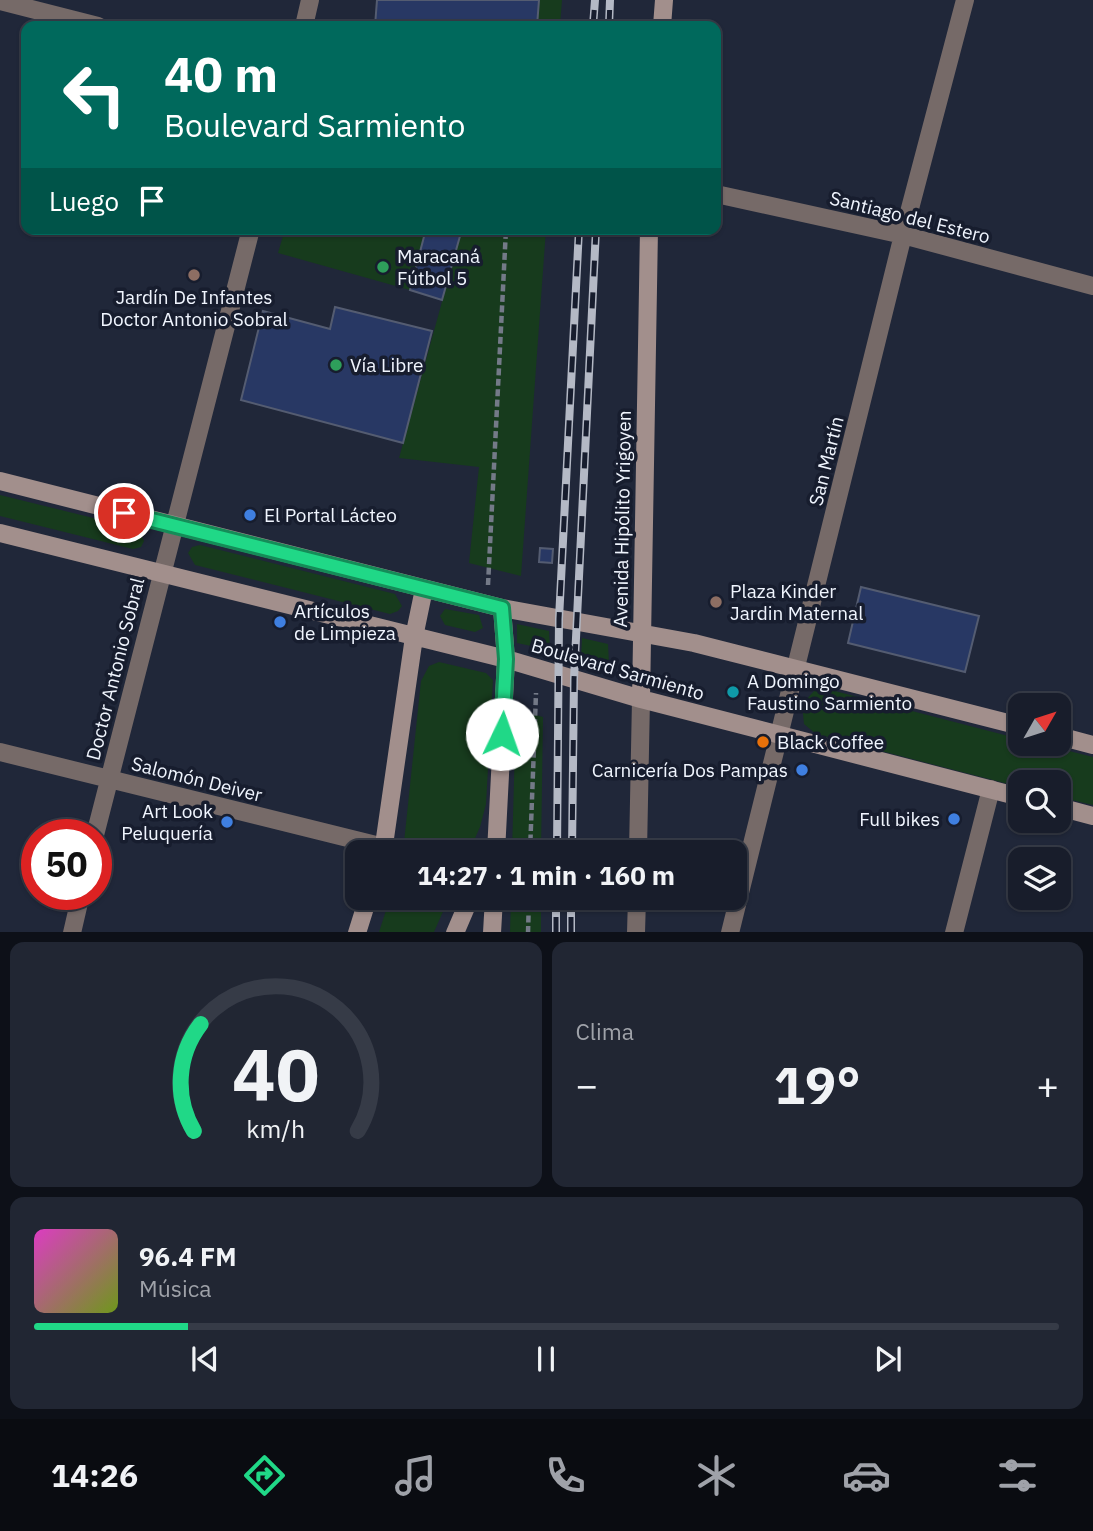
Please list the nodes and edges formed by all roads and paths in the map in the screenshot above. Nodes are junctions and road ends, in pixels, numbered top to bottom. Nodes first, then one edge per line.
1 (310, 0) edge
2 (664, 0) edge
3 (965, 0) edge
4 (0, 1) edge
5 (78, 21) edge
6 (304, 21) edge
7 (662, 21) edge
8 (721, 195) edge
9 (249, 235) edge
10 (506, 235) edge
11 (649, 235) edge
12 (903, 235) junction
13 (1093, 286) edge
14 (0, 481) edge
15 (174, 525) junction
16 (0, 533) edge
17 (162, 573) junction
18 (424, 589) junction
19 (495, 606) junction
20 (641, 633) junction
21 (414, 637) junction
22 (506, 659) junction
23 (797, 666) junction
24 (536, 693) dead end
25 (641, 699) junction
26 (1008, 723) edge
27 (780, 734) junction
28 (1071, 739) edge
29 (1093, 745) edge
30 (0, 752) edge
31 (109, 779) junction
32 (990, 789) junction
33 (1008, 794) edge
34 (1071, 810) edge
35 (1093, 816) edge
36 (99, 819) edge
37 (345, 840) edge
38 (385, 840) edge
39 (494, 840) edge
40 (530, 840) edge
41 (638, 840) edge
42 (77, 910) edge
43 (364, 910) edge
44 (465, 910) edge
45 (493, 910) edge
46 (529, 910) edge
47 (637, 910) edge
48 (72, 932) edge
49 (357, 932) edge
50 (455, 932) edge
51 (492, 932) edge
52 (528, 932) edge
53 (636, 932) edge
54 (730, 932) edge
55 (954, 932) edge

1 - 6 street
2 - 7 main road
3 - 12 street, San Martín
4 - 5 street
8 - 12 street, Santiago del Estero
9 - 15 street, Doctor Antonio Sobral
10 - 19 path
11 - 20 main road, Avenida Hipólito Yrigoyen
12 - 13 street, Santiago del Estero
12 - 23 street, San Martín
14 - 15 main road, Boulevard Sarmiento
15 - 17 street, Doctor Antonio Sobral
15 - 18 main road, Boulevard Sarmiento
16 - 17 main road, Boulevard Sarmiento
17 - 21 main road, Boulevard Sarmiento
17 - 31 street, Doctor Antonio Sobral
18 - 19 main road, Boulevard Sarmiento
18 - 21 main road
19 - 20 main road, Boulevard Sarmiento
19 - 22 main road
20 - 23 main road, Boulevard Sarmiento
20 - 25 main road, Avenida Hipólito Yrigoyen
21 - 22 main road, Boulevard Sarmiento
21 - 38 main road
22 - 25 main road, Boulevard Sarmiento
22 - 39 main road
23 - 26 main road, Boulevard Sarmiento
23 - 27 street, San Martín
24 - 40 path
25 - 27 main road, Boulevard Sarmiento
25 - 41 street, Avenida Hipólito Yrigoyen
27 - 32 main road, Boulevard Sarmiento
27 - 54 street, San Martín
28 - 29 main road
30 - 31 street, Salomón Deiver
31 - 36 street, Doctor Antonio Sobral
31 - 37 street, Salomón Deiver
32 - 33 main road, Boulevard Sarmiento
32 - 55 street
34 - 35 main road
42 - 48 street
43 - 49 main road
44 - 50 main road
45 - 51 main road
46 - 52 path
47 - 53 street

